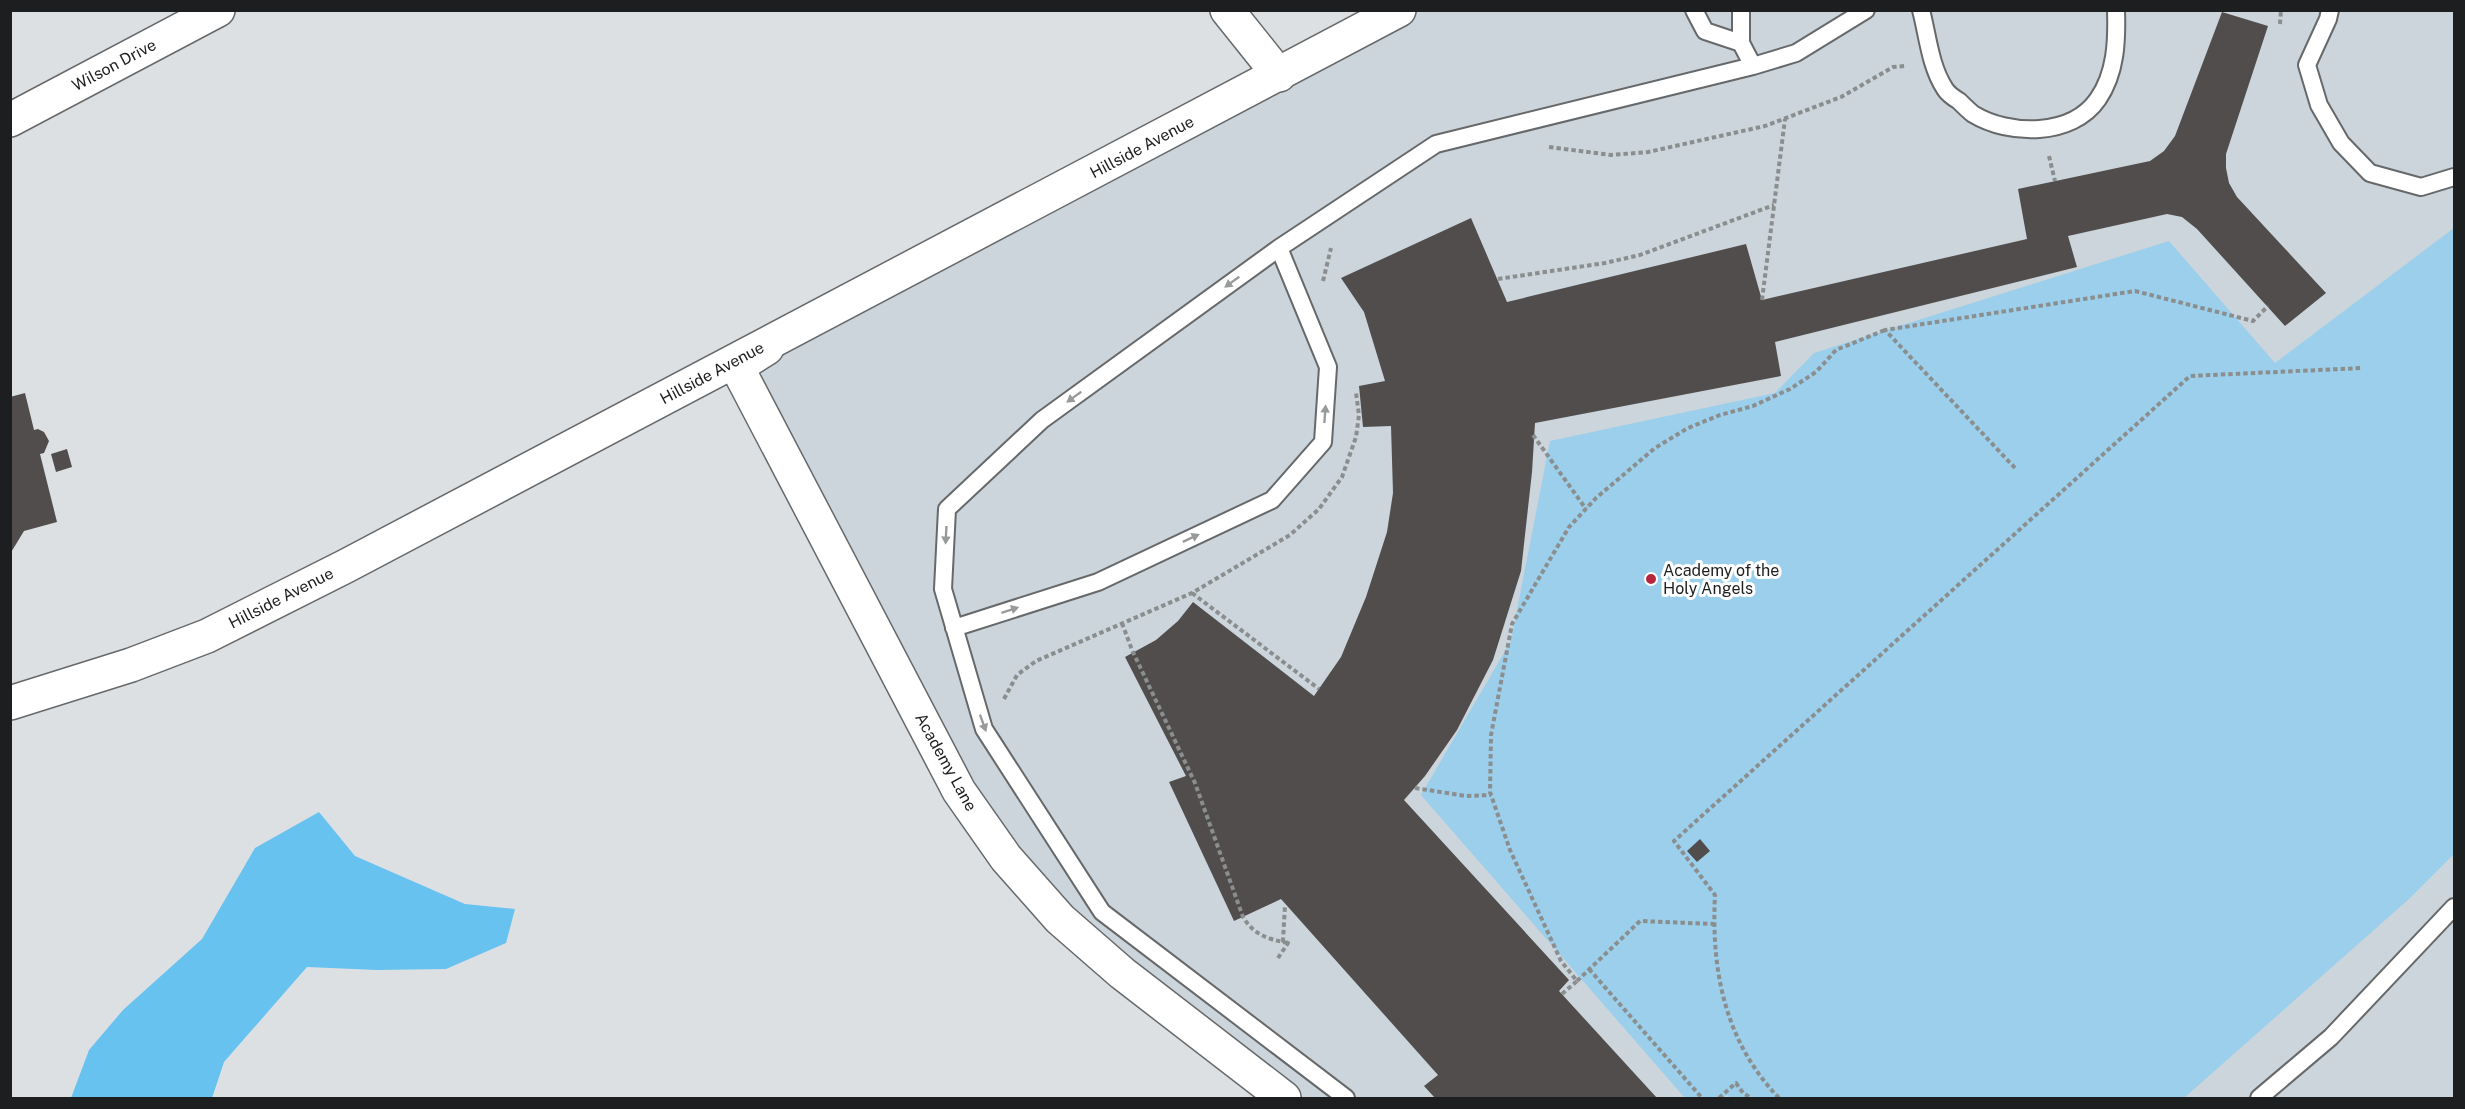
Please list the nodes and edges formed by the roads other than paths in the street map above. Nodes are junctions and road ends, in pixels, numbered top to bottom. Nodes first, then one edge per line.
1 (218, 10) edge
2 (1227, 10) edge
3 (1399, 10) edge
4 (1694, 10) edge
5 (1741, 10) edge
6 (1866, 10) edge
7 (1921, 10) edge
8 (2115, 10) edge
9 (2330, 10) edge
10 (1741, 43) junction
11 (1753, 66) junction
12 (1279, 75) junction
13 (10, 120) edge
14 (2454, 177) edge
15 (1279, 248) junction
16 (802, 326) junction
17 (954, 628) junction
18 (10, 703) edge
19 (2454, 907) edge
20 (1284, 1098) edge
21 (1346, 1098) edge
22 (2259, 1098) edge

1 - 13 main road, Wilson Drive
2 - 12 main road
3 - 12 main road, Hillside Avenue
4 - 10 lane
5 - 10 lane
6 - 11 lane
7 - 8 lane
9 - 14 lane
10 - 11 lane
11 - 15 lane
12 - 16 main road, Hillside Avenue
15 -> 17 lane
17 -> 15 lane
16 - 18 main road, Hillside Avenue
16 - 20 main road, Academy Lane
17 -> 21 lane
19 - 22 lane

